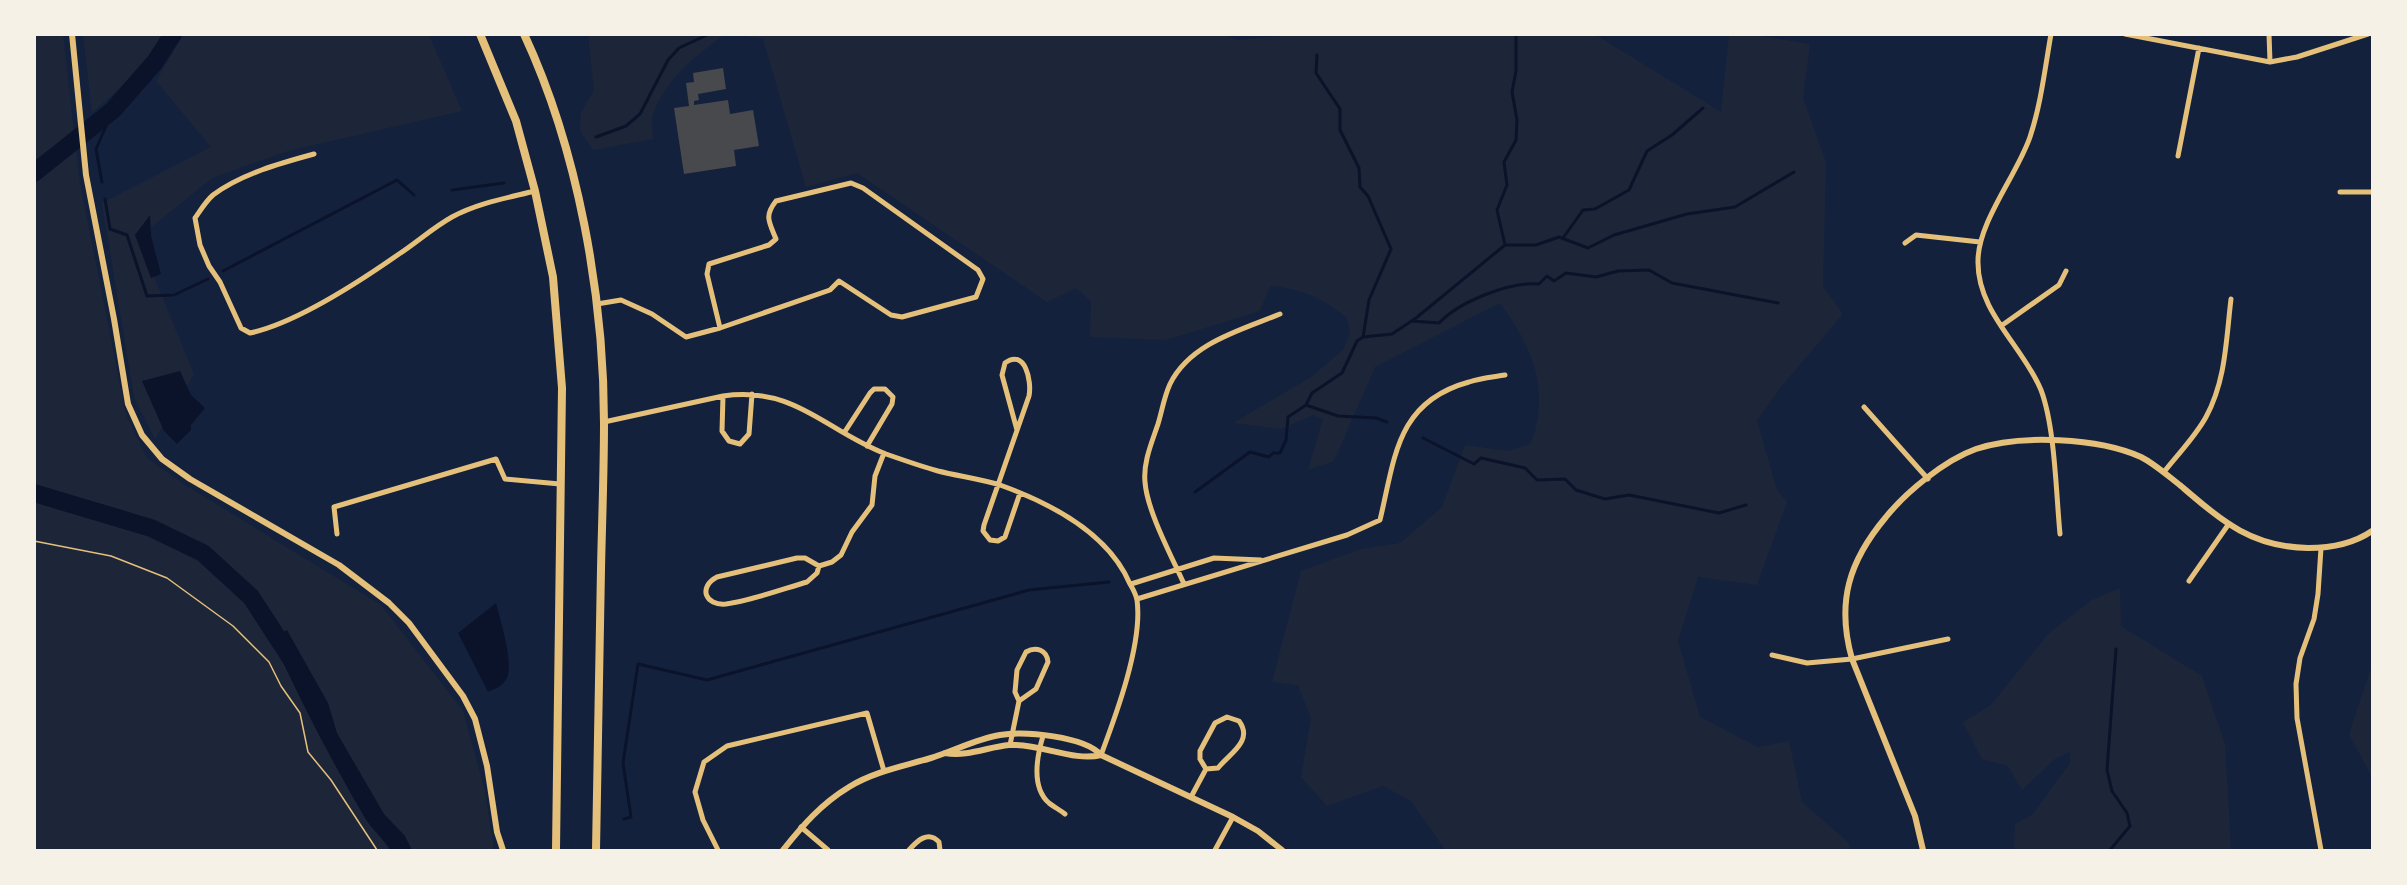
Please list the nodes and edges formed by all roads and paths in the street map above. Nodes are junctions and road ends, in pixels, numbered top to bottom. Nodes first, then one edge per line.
1 (72, 34) edge
2 (480, 34) edge
3 (524, 34) edge
4 (2051, 34) edge
5 (2125, 34) edge
6 (2269, 34) edge
7 (2368, 34) edge
8 (2199, 48) junction
9 (2270, 62) junction
10 (314, 154) dead end
11 (2178, 156) dead end
12 (536, 191) junction
13 (2340, 192) dead end
14 (2373, 192) edge
15 (1980, 242) junction
16 (1905, 243) dead end
17 (2066, 271) dead end
18 (2230, 299) dead end
19 (597, 304) junction
20 (1280, 314) dead end
21 (2001, 326) junction
22 (720, 328) junction
23 (1505, 375) dead end
24 (752, 394) junction
25 (723, 396) junction
26 (1863, 407) dead end
27 (604, 422) junction
28 (1017, 430) junction
29 (844, 433) junction
30 (2051, 441) junction
31 (867, 446) junction
32 (884, 453) junction
33 (2164, 472) junction
34 (1928, 479) junction
35 (560, 484) junction
36 (997, 485) junction
37 (1020, 493) junction
38 (2228, 525) junction
39 (2373, 531) edge
40 (337, 534) dead end
41 (2060, 534) dead end
42 (34, 541) edge
43 (2321, 548) junction
44 (1266, 560) junction
45 (819, 566) junction
46 (1178, 570) junction
47 (2189, 581) dead end
48 (1131, 584) junction
49 (1184, 584) junction
50 (1137, 599) junction
51 (1948, 639) dead end
52 (1772, 655) dead end
53 (1852, 659) junction
54 (1019, 701) junction
55 (1012, 735) junction
56 (1043, 735) junction
57 (1010, 745) junction
58 (1040, 747) junction
59 (945, 753) junction
60 (1101, 754) junction
61 (1206, 769) junction
62 (884, 771) junction
63 (1191, 797) junction
64 (1065, 814) dead end
65 (1233, 817) junction
66 (801, 827) junction
67 (377, 850) edge
68 (503, 850) edge
69 (556, 850) edge
70 (596, 850) edge
71 (718, 850) edge
72 (783, 850) edge
73 (828, 850) edge
74 (909, 850) edge
75 (940, 850) edge
76 (1215, 850) edge
77 (1282, 850) edge
78 (1923, 850) edge
79 (2321, 850) edge

1 - 68 street
2 - 12 highway
3 - 19 highway
4 - 15 street
5 - 8 street
6 - 9 street
7 - 9 street
8 - 9 street
8 - 11 street
10 - 12 street
12 - 35 highway
13 - 14 street
15 - 16 street
15 - 21 street
17 - 21 street
18 - 33 street
19 - 22 street
19 - 27 highway
20 - 46 street
21 - 30 street
22 - 22 street
23 - 44 street
24 - 25 street
24 - 25 street
24 - 29 street
25 - 27 street
26 - 34 street
27 - 70 highway
28 - 28 street
28 - 36 street
29 - 31 street
29 - 31 street
30 - 33 street
30 - 34 street
30 - 41 street
31 - 32 street
32 - 36 street
32 - 45 street
33 - 38 street
34 - 53 street
35 - 40 street
35 - 69 highway
36 - 37 street
36 - 37 street
37 - 48 street
38 - 43 street
38 - 47 street
39 - 43 street
42 - 67 path
43 - 79 street
44 - 46 street
44 - 49 street
45 - 45 street
46 - 48 street
46 - 49 street
48 - 50 street
49 - 50 street
50 - 60 street
51 - 53 street
52 - 53 street
53 - 78 street
54 - 54 street
54 - 55 street
55 - 56 street
55 - 57 street
55 - 59 street
56 - 58 street
56 - 60 street
57 - 58 street
57 - 59 street
58 - 60 street
58 - 64 street
59 - 62 street
60 - 63 street
61 - 61 street
61 - 63 street
62 - 66 street
62 - 71 street
63 - 65 street
65 - 76 street
65 - 77 street
66 - 72 street
66 - 73 street
74 - 75 street

